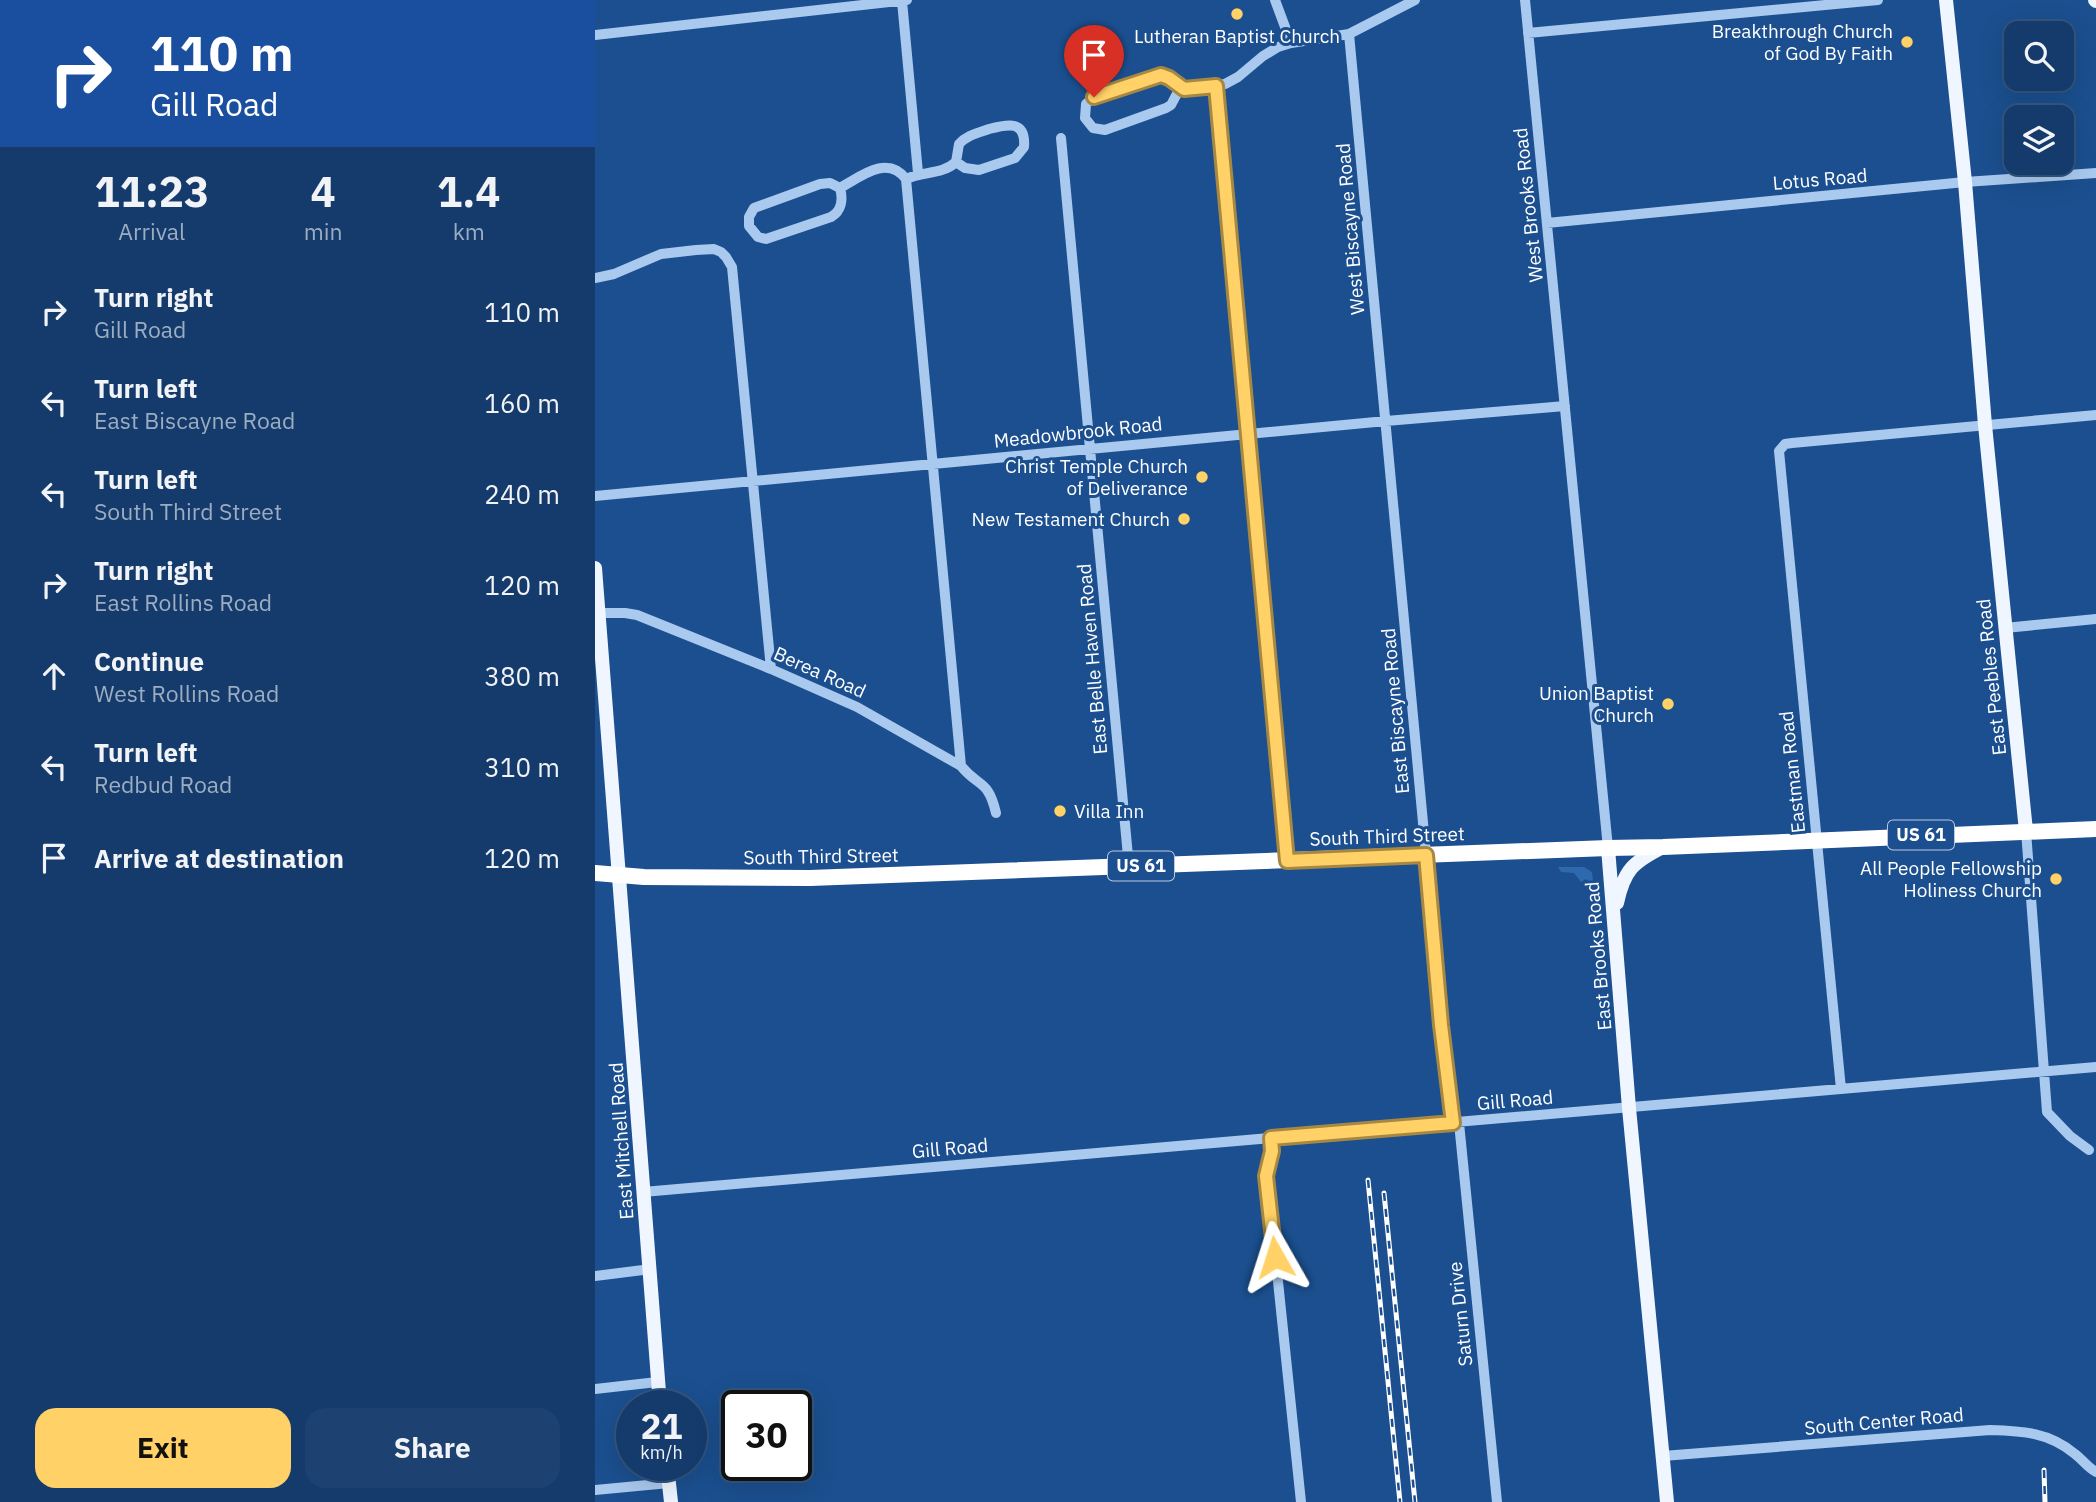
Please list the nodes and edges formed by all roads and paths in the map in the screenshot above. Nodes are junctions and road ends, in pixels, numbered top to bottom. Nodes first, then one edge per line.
1 (904, 0) edge
2 (1275, 0) edge
3 (1415, 0) edge
4 (1525, 0) edge
5 (1878, 0) edge
6 (1946, 0) edge
7 (1528, 33) junction
8 (1349, 34) junction
9 (595, 35) edge
10 (1291, 43) junction
11 (1216, 86) junction
12 (1180, 88) junction
13 (1061, 138) dead end
14 (956, 162) junction
15 (918, 173) junction
16 (2096, 173) edge
17 (906, 179) junction
18 (1965, 182) junction
19 (840, 188) junction
20 (1547, 223) junction
21 (595, 278) edge
22 (1565, 406) junction
23 (2096, 415) edge
24 (1385, 421) junction
25 (1985, 425) junction
26 (1248, 434) junction
27 (1090, 448) junction
28 (933, 464) junction
29 (753, 480) junction
30 (595, 496) edge
31 (595, 568) edge
32 (599, 613) junction
33 (2096, 619) edge
34 (2005, 628) junction
35 (771, 669) junction
36 (961, 766) junction
37 (996, 813) dead end
38 (2096, 829) edge
39 (2026, 831) junction
40 (1816, 840) junction
41 (1663, 847) junction
42 (1608, 848) junction
43 (1426, 855) junction
44 (1287, 861) junction
45 (1129, 867) junction
46 (595, 873) edge
47 (619, 874) junction
48 (1613, 922) junction
49 (2096, 1067) edge
50 (2043, 1071) junction
51 (1841, 1090) junction
52 (1629, 1108) junction
53 (1456, 1123) junction
54 (1271, 1138) junction
55 (2089, 1150) dead end
56 (643, 1192) junction
57 (651, 1269) junction
58 (595, 1276) edge
59 (657, 1381) junction
60 (595, 1389) edge
61 (658, 1390) edge
62 (1663, 1456) junction
63 (2096, 1472) edge
64 (669, 1483) joint
65 (595, 1490) edge
66 (671, 1502) edge
67 (1301, 1502) edge
68 (1497, 1502) edge
69 (1667, 1502) edge

1 - 9 street
1 - 15 street
2 - 10 street
3 - 8 street
4 - 7 street, West Brooks Road
5 - 7 street
6 - 18 main road, East Peebles Road
7 - 20 street, West Brooks Road
8 - 10 street
8 - 24 street, West Biscayne Road
10 - 11 street
11 - 12 street
11 - 26 street
12 - 12 street
13 - 27 street, East Belle Haven Road
14 - 14 street
14 - 15 street
15 - 17 street
16 - 18 street, Lotus Road
17 - 19 street
17 - 28 street
18 - 20 street, Lotus Road
18 - 25 main road, East Peebles Road
19 - 19 street
20 - 22 street, West Brooks Road
21 - 29 street
22 - 24 street, Meadowbrook Road
22 - 42 street, East Brooks Road
23 - 25 street
24 - 26 street, Meadowbrook Road
24 - 43 street, East Biscayne Road
25 - 34 main road, East Peebles Road
25 - 40 street, Eastman Road
26 - 27 street, Meadowbrook Road
26 - 44 street
27 - 28 street, Meadowbrook Road
27 - 45 street, East Belle Haven Road
28 - 29 street, Meadowbrook Road
28 - 36 street
29 - 30 street, Meadowbrook Road
29 - 35 street
31 - 32 main road, East Mitchell Road
32 - 35 street, Berea Road
32 - 47 main road, East Mitchell Road
33 - 34 street
34 - 39 main road, East Peebles Road
35 - 36 street, Berea Road
36 - 37 street, Berea Road
38 - 39 highway, South Third Street / US 61
39 - 40 highway, South Third Street / US 61
39 - 50 street, East Peebles Road
40 - 41 highway, South Third Street / US 61
40 - 51 street, Eastman Road
41 - 42 highway, South Third Street / US 61
41 - 48 main road
42 - 43 highway, South Third Street / US 61
42 - 48 main road, East Brooks Road
43 - 44 highway, South Third Street / US 61
43 - 53 street, East Biscayne Road
44 - 45 highway, South Third Street / US 61
45 - 47 highway, South Third Street / US 61
46 - 47 highway, South Third Street / US 61
47 - 56 main road, East Mitchell Road
48 - 52 main road, East Brooks Road
49 - 50 street, Gill Road
50 - 51 street, Gill Road
50 - 55 street, East Peebles Road
51 - 52 street, Gill Road
52 - 53 street, Gill Road
52 - 62 main road, East Brooks Road
53 - 54 street, Gill Road
53 - 68 street, Saturn Drive
54 - 56 street, Gill Road
54 - 67 street
56 - 57 main road, East Mitchell Road
57 - 58 street
57 - 59 main road, East Mitchell Road
59 - 60 street
59 - 61 main road, East Mitchell Road
62 - 63 street, South Center Road
62 - 69 main road, East Brooks Road
64 - 65 street
64 - 66 main road

